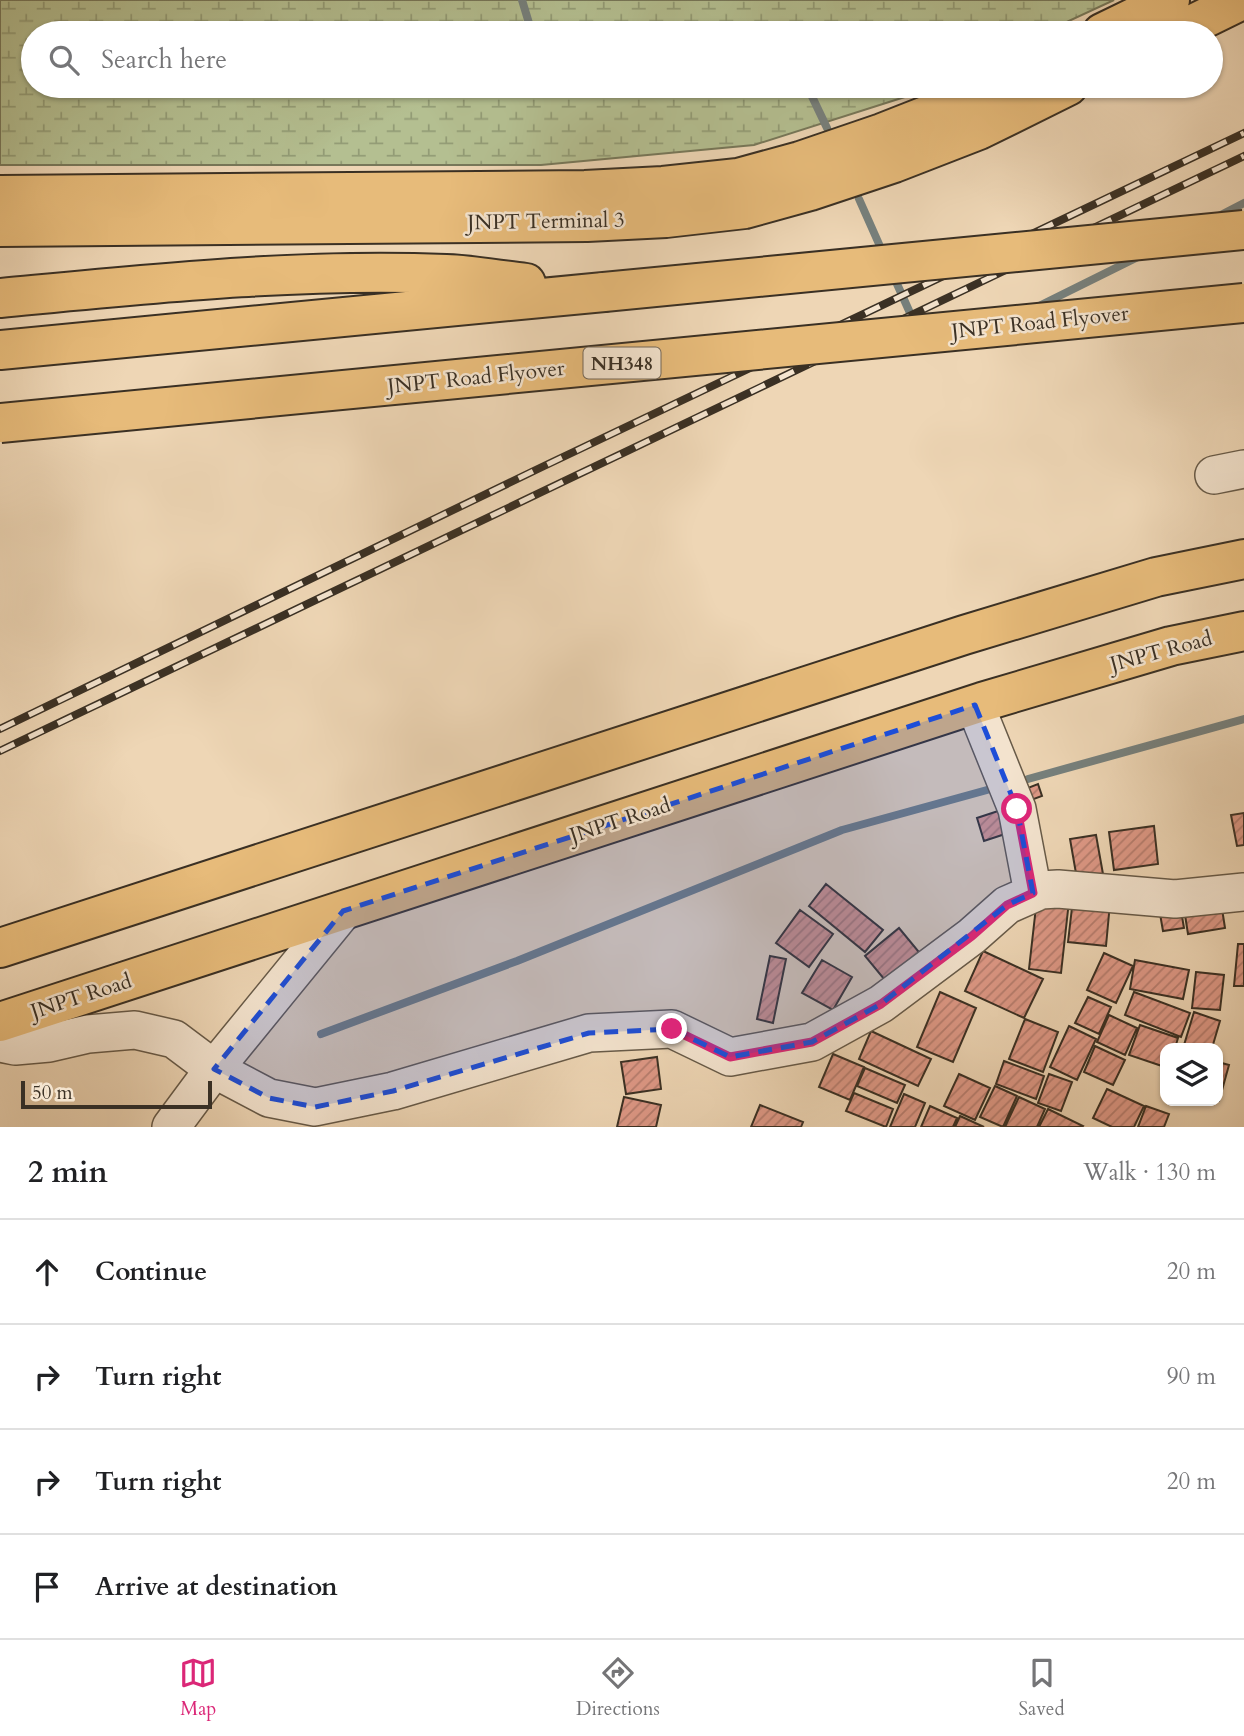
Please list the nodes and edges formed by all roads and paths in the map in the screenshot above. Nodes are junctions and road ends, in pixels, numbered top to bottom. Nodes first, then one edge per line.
1 (1170, 0) edge
2 (1242, 0) edge
3 (1127, 21) edge
4 (1199, 21) edge
5 (970, 98) edge
6 (1044, 98) edge
7 (0, 195) edge
8 (0, 227) edge
9 (1244, 230) edge
10 (604, 292) junction
11 (0, 298) edge
12 (1244, 303) edge
13 (0, 350) edge
14 (0, 423) edge
15 (1244, 559) edge
16 (1244, 631) edge
17 (975, 705) junction
18 (1244, 892) edge
19 (1033, 893) junction
20 (343, 911) junction
21 (0, 948) edge
22 (0, 1022) edge
23 (0, 1043) edge
24 (214, 1069) junction
25 (171, 1127) edge

1 - 3 main road
2 - 4 main road
5 - 7 main road, JNPT Terminal 3
6 - 8 main road, JNPT Terminal 3
9 - 10 main road, bridge
10 - 11 main road
10 - 13 main road
12 - 14 main road, JNPT Road Flyover / NH348, bridge
15 - 21 main road
16 - 17 main road, JNPT Road
17 - 19 street
17 - 20 main road, JNPT Road
18 - 19 street
19 - 24 street
20 - 22 main road, JNPT Road
20 - 24 street
23 - 24 street
24 - 25 street

